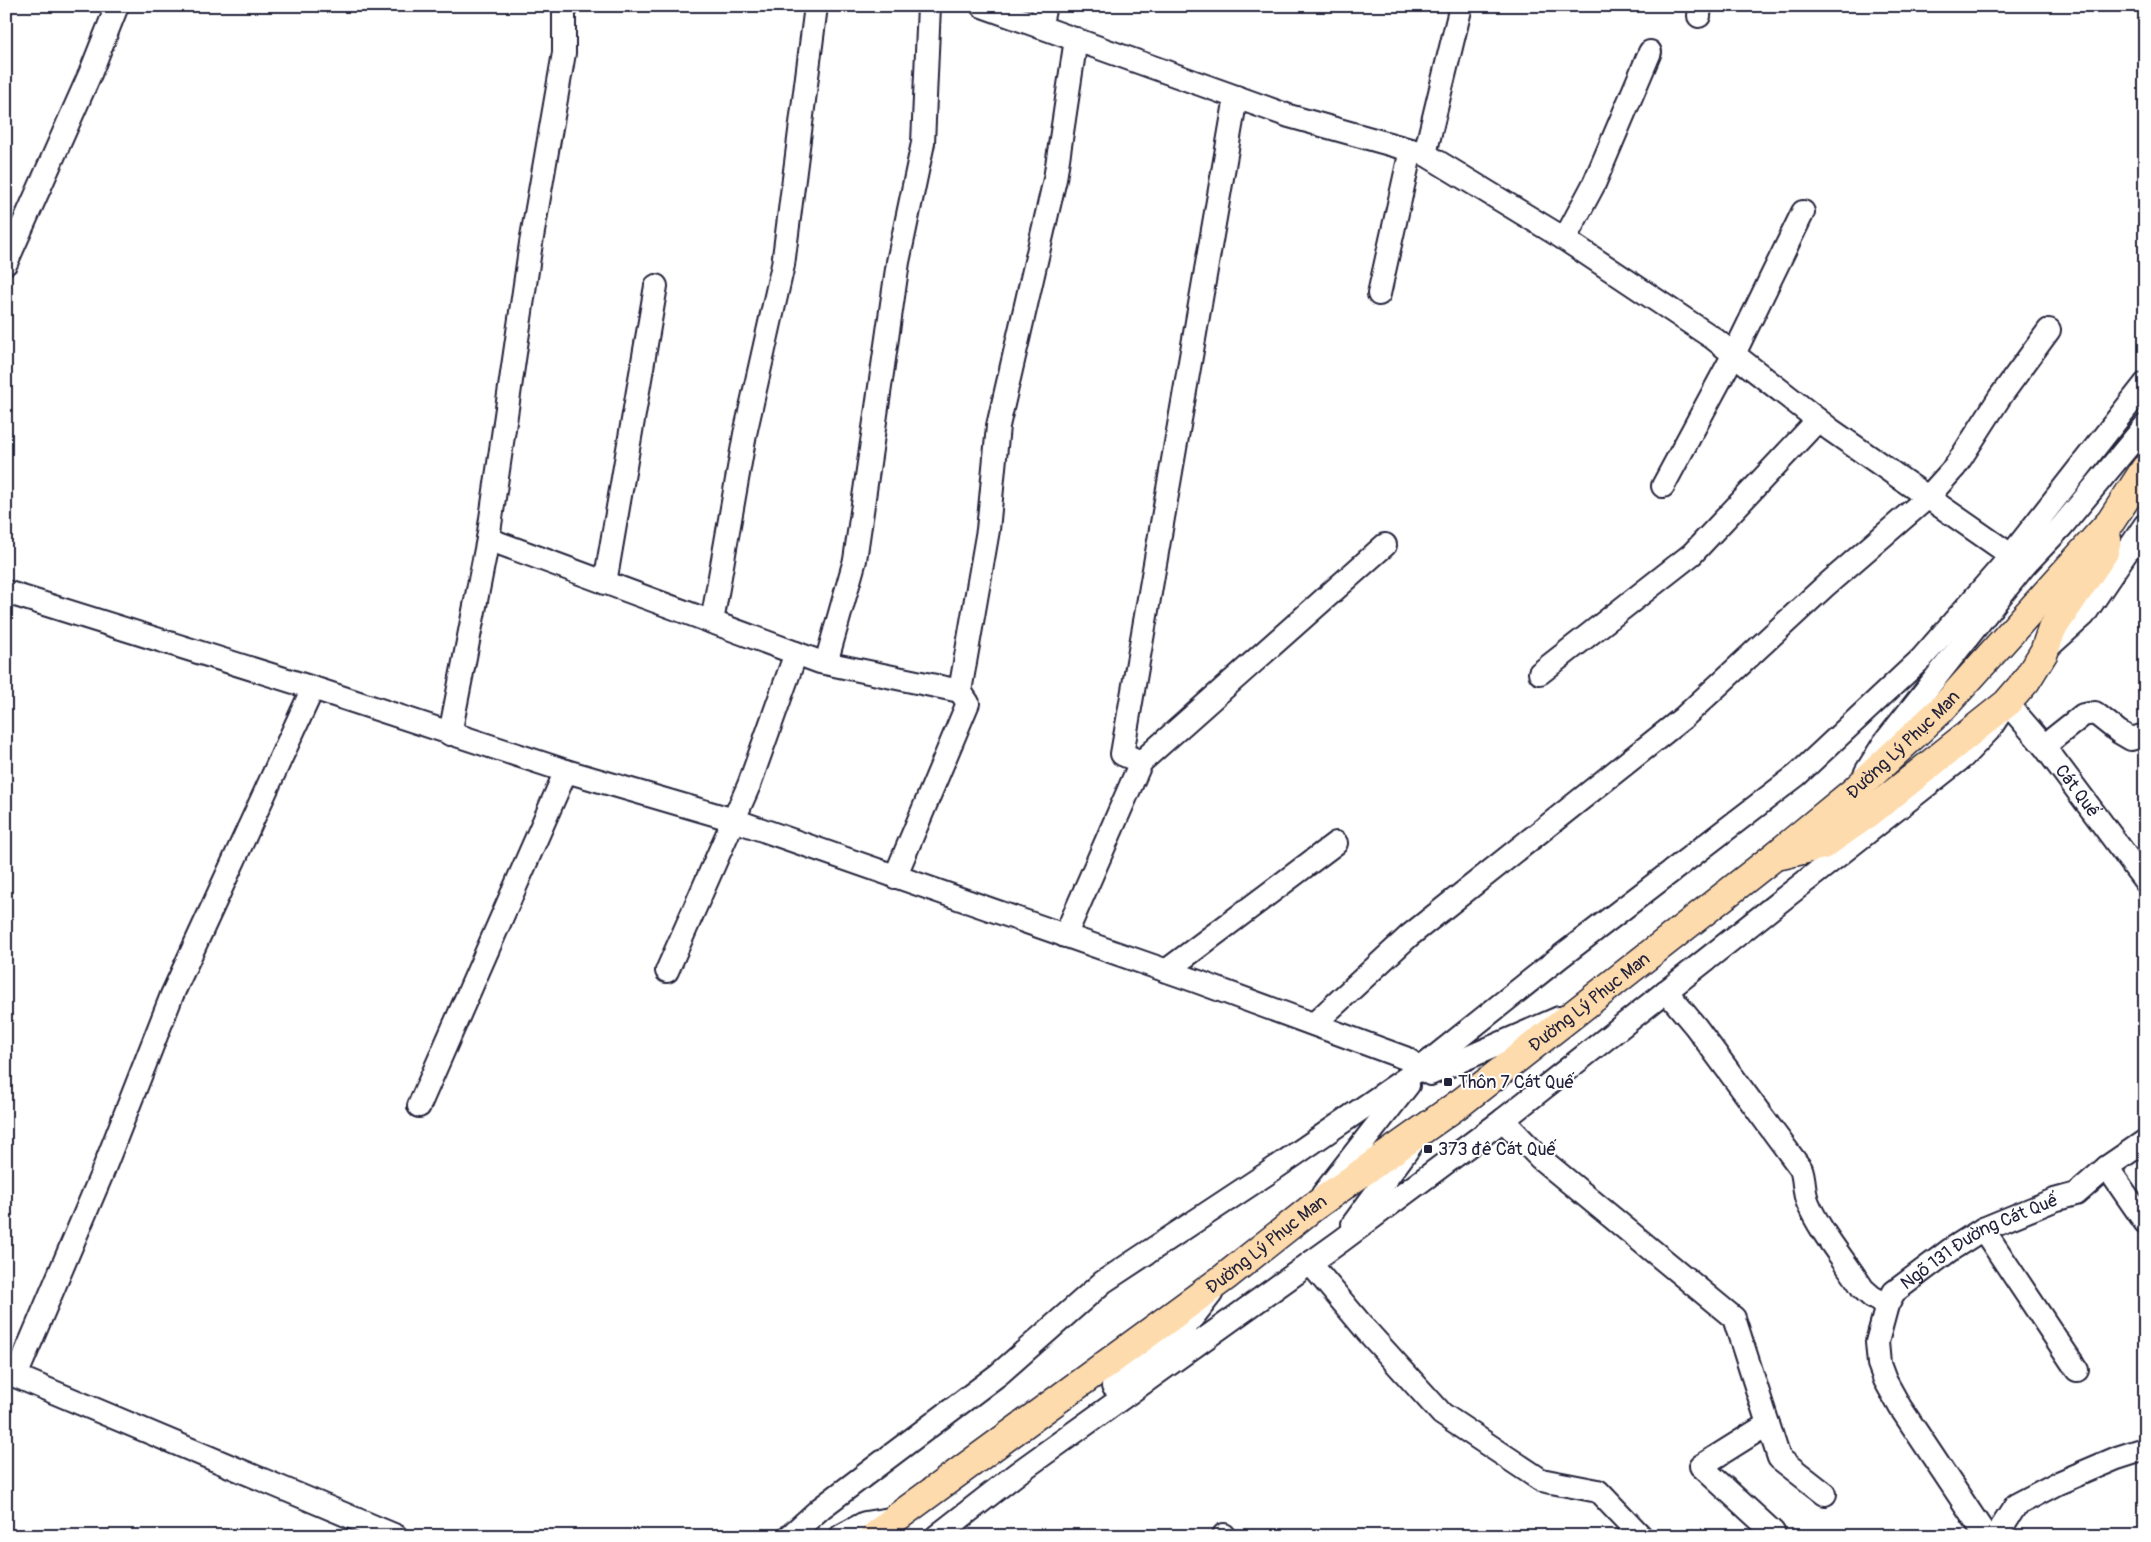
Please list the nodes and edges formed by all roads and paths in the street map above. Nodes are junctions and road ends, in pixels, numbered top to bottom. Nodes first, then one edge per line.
1 (117, 6) edge
2 (564, 6) edge
3 (816, 6) edge
4 (929, 6) edge
5 (982, 6) edge
6 (1461, 6) edge
7 (1043, 16) edge
8 (1076, 40) junction
9 (1650, 52) dead end
10 (1236, 97) junction
11 (1418, 152) junction
12 (1803, 212) dead end
13 (1563, 238) junction
14 (6, 262) edge
15 (656, 286) dead end
16 (1379, 294) dead end
17 (2049, 330) dead end
18 (1734, 354) junction
19 (2145, 384) edge
20 (1818, 420) junction
21 (2145, 426) edge
22 (2145, 469) edge
23 (1663, 486) dead end
24 (1928, 497) junction
25 (2111, 521) junction
26 (2145, 524) edge
27 (488, 540) junction
28 (1384, 545) dead end
29 (2018, 560) junction
30 (605, 583) junction
31 (6, 592) edge
32 (712, 622) junction
33 (2044, 652) junction
34 (796, 654) junction
35 (826, 664) junction
36 (1540, 672) dead end
37 (313, 688) junction
38 (960, 690) junction
39 (2007, 703) junction
40 (450, 734) junction
41 (2145, 735) edge
42 (2044, 746) junction
43 (1140, 762) junction
44 (566, 771) junction
45 (1853, 792) junction
46 (734, 820) junction
47 (1336, 842) dead end
48 (1775, 856) junction
49 (896, 877) junction
50 (2145, 881) edge
51 (1065, 936) junction
52 (667, 971) dead end
53 (1166, 971) junction
54 (1666, 991) junction
55 (1580, 1009) junction
56 (1314, 1024) junction
57 (1421, 1068) junction
58 (419, 1106) dead end
59 (1503, 1120) junction
60 (1420, 1132) junction
61 (2145, 1141) edge
62 (2107, 1167) junction
63 (1312, 1208) junction
64 (2145, 1222) edge
65 (1983, 1229) junction
66 (1341, 1241) junction
67 (1310, 1263) junction
68 (1225, 1277) junction
69 (1887, 1305) junction
70 (2077, 1370) dead end
71 (11, 1374) edge
72 (1768, 1424) junction
73 (2145, 1449) edge
74 (1825, 1494) dead end
75 (961, 1517) junction
76 (896, 1518) junction
77 (938, 1535) edge
78 (396, 1536) edge
79 (790, 1536) edge
80 (841, 1536) edge
81 (874, 1536) edge
82 (1641, 1536) edge
83 (1769, 1536) edge
84 (1986, 1536) edge
85 (1996, 1536) edge

1 - 14 street
2 - 27 street
3 - 32 street
4 - 35 street
5 - 7 street
6 - 11 street
7 - 8 street
8 - 10 street
8 - 38 street
9 - 13 street
10 - 11 street
10 - 43 street
11 - 13 street
11 - 16 street
12 - 18 street
13 - 18 street
15 - 30 street
17 - 24 street
18 - 20 street
18 - 23 street
19 - 29 street
20 - 24 street
20 - 36 street
21 - 29 street
22 - 25 main road, Đường Lý Phục Man
24 - 29 street
24 - 56 street
25 - 33 main road
25 - 45 main road, Đường Lý Phục Man
26 - 33 street
27 - 30 street
27 - 40 street
28 - 43 street
29 - 45 street
29 - 57 street
30 - 32 street
31 - 37 street
32 - 34 street
33 - 39 main road
34 - 35 street
34 - 46 street
35 - 38 street
37 - 40 street
37 - 71 street
38 - 49 street
39 - 42 street, Cát Quế
39 - 48 main road
39 - 54 street
40 - 44 street
41 - 42 street
42 - 50 street, Cát Quế
43 - 51 street
44 - 46 street
44 - 58 street
45 - 48 main road, Đường Lý Phục Man
46 - 49 street
46 - 52 street
47 - 53 street
48 - 55 main road, Đường Lý Phục Man
49 - 51 street
51 - 53 street
53 - 56 street
54 - 59 street
54 - 69 street
55 - 57 street
55 - 60 main road, Đường Lý Phục Man
56 - 57 street
57 - 63 street
57 - 79 street
59 - 66 street
59 - 72 street
60 - 63 main road, Đường Lý Phục Man
60 - 66 street
61 - 62 street, Ngõ 131 Đường Cát Quế
62 - 64 street
62 - 65 street, Ngõ 131 Đường Cát Quế
63 - 68 main road, Đường Lý Phục Man
65 - 69 street, Ngõ 131 Đường Cát Quế
65 - 70 street
66 - 67 street
67 - 75 street
67 - 82 street
68 - 75 street
68 - 76 main road, Đường Lý Phục Man
69 - 84 street, Ngõ 131 Đường Cát Quế
71 - 78 street
72 - 74 street
72 - 83 street
73 - 85 street
75 - 77 street
76 - 80 street
76 - 81 main road, Đường Lý Phục Man

